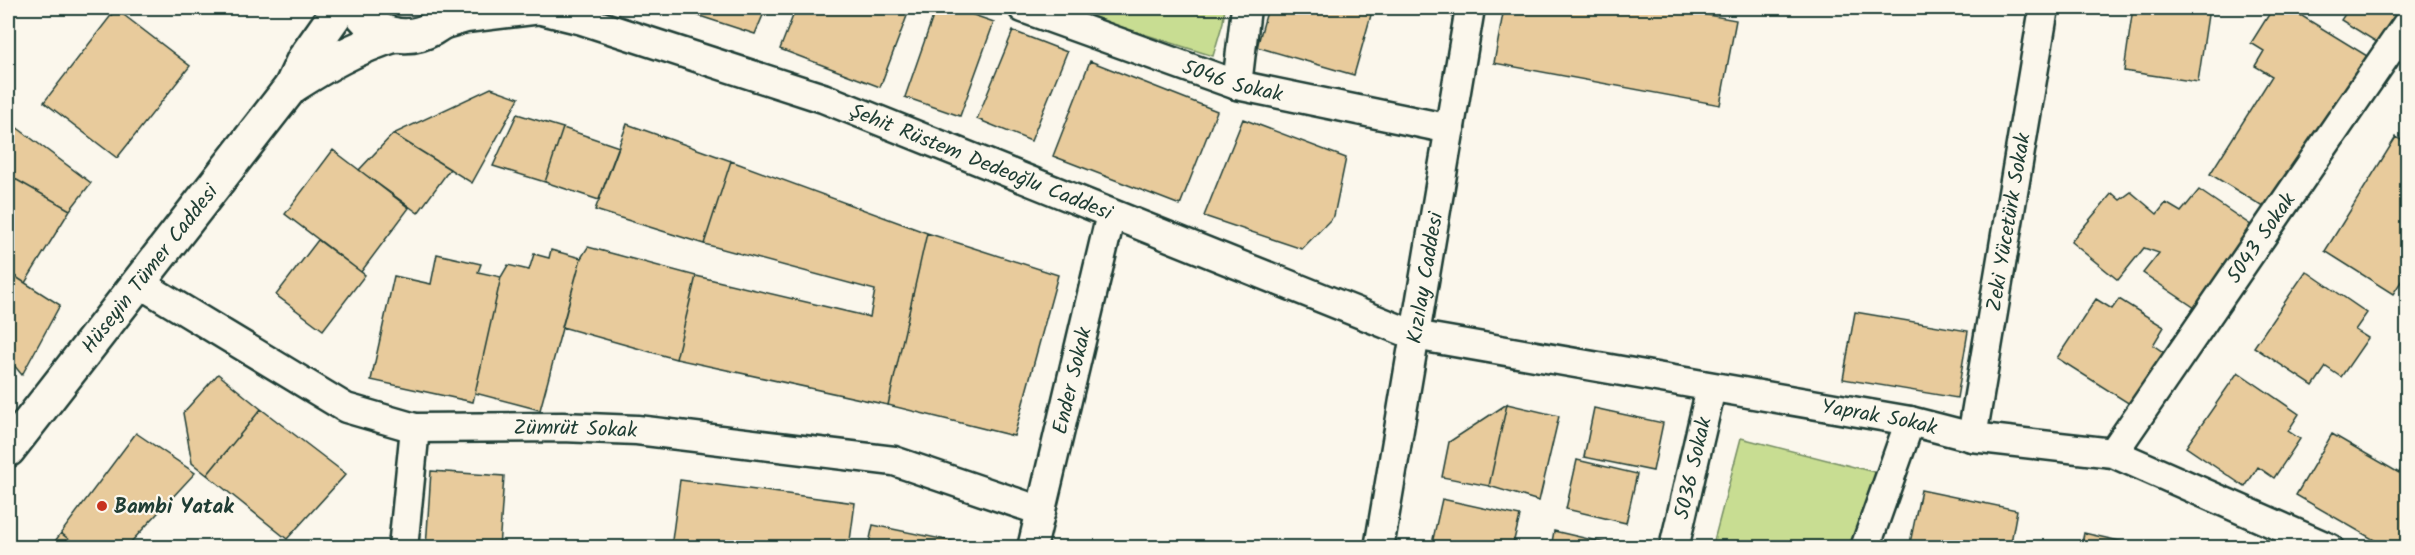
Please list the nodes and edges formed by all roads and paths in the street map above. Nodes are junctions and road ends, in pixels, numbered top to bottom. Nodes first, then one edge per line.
1 (340, 8) edge
2 (357, 8) edge
3 (537, 8) edge
4 (1023, 8) edge
5 (1246, 8) edge
6 (1470, 8) edge
7 (2044, 8) edge
8 (446, 17) edge
9 (2408, 23) edge
10 (395, 35) junction
11 (1237, 85) junction
12 (291, 87) junction
13 (1450, 129) junction
14 (1111, 213) junction
15 (139, 283) junction
16 (1414, 335) junction
17 (1711, 388) junction
18 (1910, 421) junction
19 (415, 428) junction
20 (1972, 436) junction
21 (8, 450) edge
22 (2113, 453) junction
23 (1041, 511) junction
24 (404, 548) edge
25 (1032, 548) edge
26 (1379, 548) edge
27 (1674, 548) edge
28 (1865, 548) edge
29 (2329, 548) edge

1 - 12 main road, Hüseyin Tümer Caddesi
2 - 10 main road
3 - 8 street, Şehit Rüstem Dedeoğlu Caddesi
3 - 14 street, Şehit Rüstem Dedeoğlu Caddesi
4 - 11 street, 5046 Sokak
5 - 11 street
6 - 13 street, Kızılay Caddesi
7 - 20 street, Zeki Yücetürk Sokak
8 - 10 main road, Hüseyin Tümer Caddesi
9 - 22 street, 5043 Sokak
10 - 12 main road, Hüseyin Tümer Caddesi
11 - 13 street, 5046 Sokak
12 - 15 main road, Hüseyin Tümer Caddesi
13 - 16 street, Kızılay Caddesi
14 - 16 street, Şehit Rüstem Dedeoğlu Caddesi
14 - 23 street, Ender Sokak
15 - 19 street, Zümrüt Sokak
15 - 21 main road, Hüseyin Tümer Caddesi
16 - 17 street, Yaprak Sokak
16 - 26 street, Kızılay Caddesi
17 - 18 street, Yaprak Sokak
17 - 27 street, 5036 Sokak
18 - 20 street, Yaprak Sokak
18 - 28 street
19 - 23 street, Zümrüt Sokak
19 - 24 street
20 - 22 street, Yaprak Sokak
22 - 29 street, Yaprak Sokak
23 - 25 street, Ender Sokak

